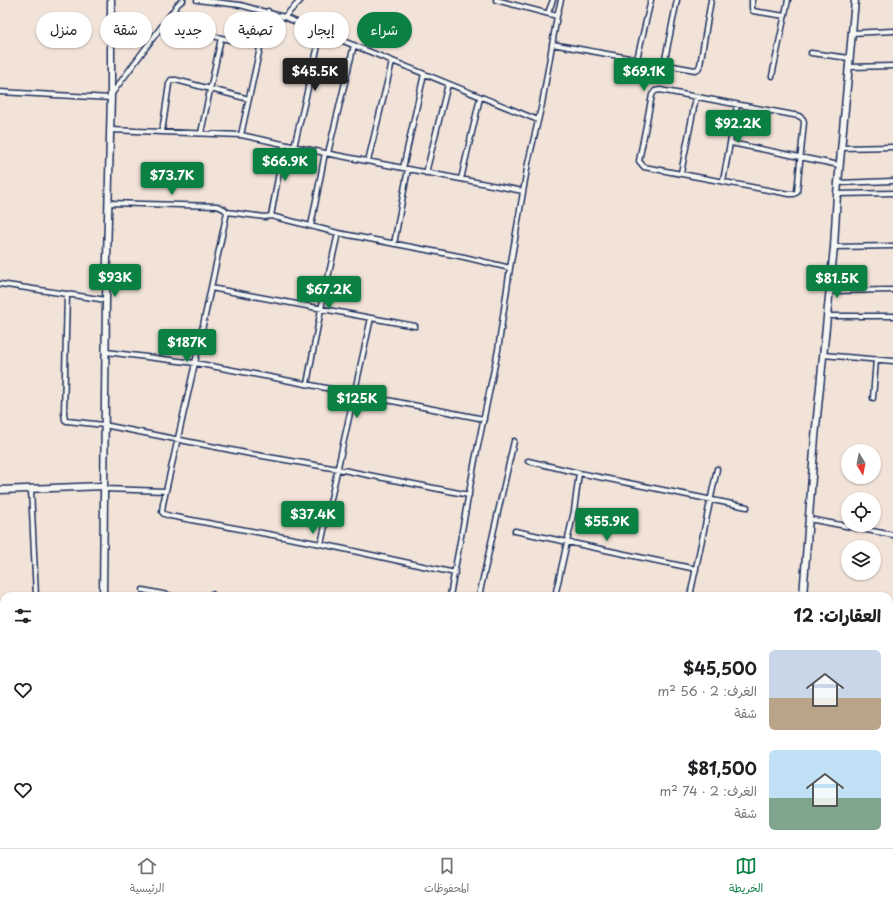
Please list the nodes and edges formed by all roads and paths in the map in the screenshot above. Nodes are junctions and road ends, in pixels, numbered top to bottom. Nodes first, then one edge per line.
1 (111, 0) edge
2 (183, 0) edge
3 (197, 0) edge
4 (300, 0) edge
5 (496, 0) edge
6 (553, 0) edge
7 (561, 0) edge
8 (651, 0) edge
9 (677, 0) edge
10 (711, 0) edge
11 (752, 0) edge
12 (788, 0) edge
13 (855, 0) edge
14 (268, 11) edge
15 (174, 12) edge
16 (548, 13) junction
17 (286, 15) edge
18 (557, 16) junction
19 (785, 16) junction
20 (160, 29) edge
21 (893, 31) edge
22 (851, 33) junction
23 (216, 37) edge
24 (221, 38) junction
25 (224, 39) edge
26 (349, 43) edge
27 (552, 44) junction
28 (354, 45) junction
29 (260, 48) edge
30 (317, 48) edge
31 (811, 53) dead end
32 (849, 58) junction
33 (637, 59) junction
34 (392, 62) junction
35 (664, 64) junction
36 (893, 66) edge
37 (848, 67) junction
38 (424, 74) junction
39 (772, 76) dead end
40 (448, 84) junction
41 (210, 90) junction
42 (0, 92) edge
43 (111, 96) junction
44 (696, 97) junction
45 (480, 98) junction
46 (249, 99) junction
47 (737, 105) junction
48 (538, 120) junction
49 (110, 130) junction
50 (162, 132) junction
51 (201, 133) junction
52 (241, 135) junction
53 (731, 143) junction
54 (284, 145) junction
55 (294, 147) junction
56 (893, 147) edge
57 (841, 148) junction
58 (326, 153) junction
59 (800, 157) junction
60 (368, 161) junction
61 (839, 165) junction
62 (403, 168) junction
63 (408, 169) junction
64 (426, 173) junction
65 (681, 173) junction
66 (461, 179) junction
67 (723, 181) junction
68 (893, 181) edge
69 (838, 183) junction
70 (523, 192) junction
71 (893, 193) edge
72 (837, 194) junction
73 (108, 203) junction
74 (227, 212) junction
75 (271, 216) junction
76 (311, 226) junction
77 (338, 233) junction
78 (394, 244) junction
79 (893, 246) edge
80 (834, 247) junction
81 (510, 268) junction
82 (0, 284) edge
83 (210, 288) junction
84 (893, 290) edge
85 (829, 291) junction
86 (67, 294) junction
87 (106, 300) junction
88 (321, 309) junction
89 (827, 316) junction
90 (893, 316) edge
91 (371, 318) junction
92 (415, 326) dead end
93 (106, 352) junction
94 (823, 355) junction
95 (876, 359) junction
96 (893, 361) edge
97 (195, 363) junction
98 (307, 384) junction
99 (354, 394) junction
100 (874, 398) dead end
101 (484, 419) junction
102 (104, 425) junction
103 (177, 440) junction
104 (514, 442) dead end
105 (528, 461) dead end
106 (338, 469) junction
107 (717, 469) dead end
108 (579, 473) junction
109 (104, 488) junction
110 (31, 489) junction
111 (0, 490) edge
112 (166, 491) junction
113 (469, 495) junction
114 (710, 499) junction
115 (747, 507) dead end
116 (809, 519) junction
117 (515, 531) dead end
118 (893, 535) edge
119 (567, 542) junction
120 (320, 544) junction
121 (696, 569) junction
122 (455, 572) junction
123 (143, 590) dead end
124 (36, 592) edge
125 (103, 592) edge
126 (153, 592) edge
127 (451, 592) edge
128 (480, 592) edge
129 (556, 592) edge
130 (691, 592) edge
131 (803, 592) edge

1 - 43 street
2 - 15 street
3 - 14 street
4 - 17 street
5 - 16 street
6 - 16 street
7 - 18 street
8 - 33 street
9 - 35 street
10 - 35 street
11 - 19 street
12 - 19 street
13 - 22 street
16 - 18 street
18 - 27 street
19 - 39 street
20 - 43 street
21 - 22 street
22 - 32 street
23 - 24 street
24 - 25 street
24 - 41 street
26 - 28 street
27 - 33 street
27 - 48 street
28 - 34 street
28 - 58 street
29 - 46 street
30 - 55 street
31 - 32 street
32 - 37 street
33 - 35 street
34 - 38 street
34 - 60 street
36 - 37 street
37 - 57 street
38 - 40 street
38 - 62 street
40 - 45 street
40 - 64 street
41 - 46 street
41 - 50 street
41 - 51 street
42 - 43 street
43 - 49 street
44 - 47 street
44 - 65 street
44 - 65 street
45 - 48 street
45 - 66 street
46 - 52 street
47 - 53 street
47 - 59 street
48 - 70 street
49 - 50 street
49 - 73 street
50 - 51 street
51 - 52 street
52 - 54 street
53 - 59 street
53 - 67 street
54 - 55 street
54 - 75 street
55 - 58 street
56 - 57 street
57 - 61 street
58 - 60 street
58 - 76 street
59 - 61 street
59 - 67 street
60 - 62 street
61 - 69 street
62 - 63 street
63 - 64 street
63 - 78 street
64 - 66 street
65 - 67 street
66 - 70 street
68 - 69 street
69 - 72 street
70 - 81 street
71 - 72 street
72 - 80 street
73 - 74 street
73 - 87 street
74 - 75 street
74 - 83 street
75 - 76 street
76 - 77 street
77 - 78 street
77 - 88 street
78 - 81 street
79 - 80 street
80 - 85 street
81 - 101 street
82 - 86 street
83 - 88 street
83 - 97 street
84 - 85 street
85 - 89 street
86 - 87 street
86 - 102 street
87 - 93 street
88 - 91 street
88 - 98 street
89 - 90 street
89 - 94 street
91 - 92 street
91 - 99 street
93 - 97 street
93 - 102 street
94 - 95 street
94 - 116 street
95 - 96 street
95 - 100 street
97 - 98 street
97 - 103 street
98 - 99 street
99 - 101 street
99 - 106 street
101 - 113 street
102 - 103 street
102 - 109 street
103 - 106 street
103 - 112 street
104 - 128 street
105 - 108 street
106 - 113 street
106 - 120 street
107 - 114 street
108 - 114 street
108 - 119 street
109 - 110 street
109 - 112 street
109 - 125 street
110 - 111 street
110 - 124 street
112 - 120 street
113 - 122 street
114 - 115 street
114 - 121 street
116 - 118 street
116 - 131 street
117 - 119 street
119 - 121 street
119 - 129 street
120 - 122 street
121 - 130 street
122 - 127 street
123 - 126 street

